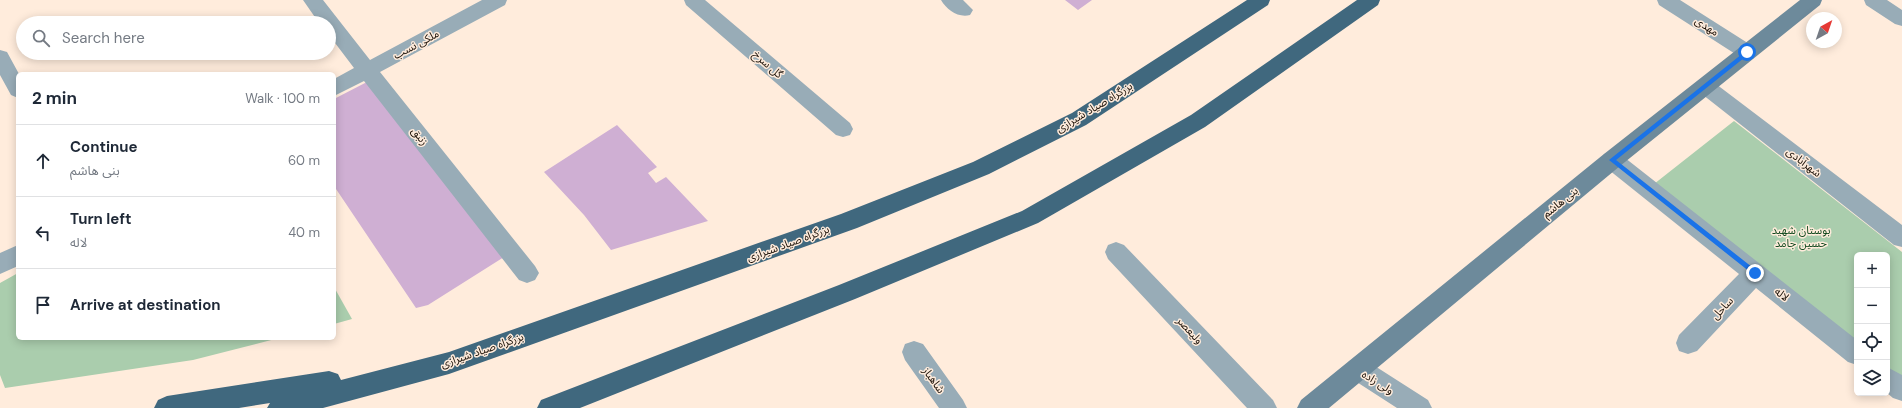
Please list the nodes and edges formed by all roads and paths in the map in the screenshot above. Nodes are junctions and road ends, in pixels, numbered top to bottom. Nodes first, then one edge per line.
1 (312, 0) edge
2 (498, 0) edge
3 (693, 0) edge
4 (1261, 0) edge
5 (1371, 0) edge
6 (1666, 0) edge
7 (1813, 0) edge
8 (1873, 0) edge
9 (325, 16) edge
10 (1902, 20) edge
11 (336, 30) edge
12 (1747, 52) junction
13 (0, 57) edge
14 (368, 70) junction
15 (10, 84) edge
16 (1705, 86) junction
17 (336, 87) edge
18 (843, 129) dead end
19 (1612, 160) junction
20 (1902, 238) edge
21 (1116, 252) dead end
22 (16, 256) edge
23 (0, 264) edge
24 (527, 273) dead end
25 (1755, 273) junction
26 (1688, 343) dead end
27 (914, 352) dead end
28 (1854, 352) edge
29 (449, 363) junction
30 (1358, 369) junction
31 (1890, 380) edge
32 (1902, 390) edge
33 (168, 408) edge
34 (280, 408) edge
35 (550, 408) edge
36 (954, 408) edge
37 (1264, 408) edge
38 (1310, 408) edge
39 (1419, 408) edge

1 - 9 street, زنبق
2 - 14 street, ملکی نسب
3 - 18 street, گل سرخ
4 - 29 highway, بزرگراه صیاد شیرازی
5 - 35 highway
6 - 12 street, مهدی
7 - 12 main road, بنی هاشم
8 - 10 street
11 - 14 street, زنبق
12 - 16 main road, بنی هاشم
13 - 15 street
14 - 17 street, ملکی نسب
14 - 24 street, زنبق
16 - 19 main road, بنی هاشم
16 - 20 street, شهرآبادی
19 - 25 street, لاله
19 - 30 main road, بنی هاشم
21 - 37 street, ولیعصر
22 - 23 street
25 - 26 street, ساحل
25 - 28 street, لاله
27 - 36 street, شاهباز
29 - 33 highway
29 - 34 highway, بزرگراه صیاد شیرازی
30 - 38 main road, بنی هاشم
30 - 39 street, ولی زاده
31 - 32 street

